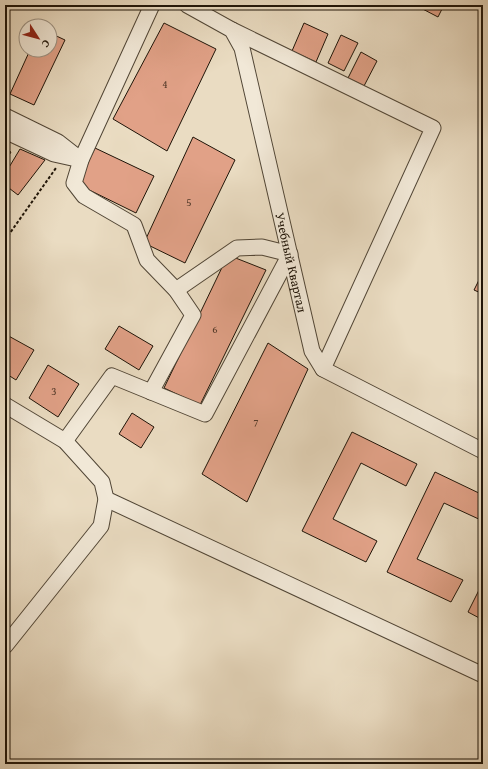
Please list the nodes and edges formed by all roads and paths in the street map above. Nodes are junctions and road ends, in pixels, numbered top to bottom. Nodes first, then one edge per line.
1 (152, 5) edge
2 (187, 5) edge
3 (232, 30) junction
4 (5, 116) edge
5 (5, 130) edge
6 (64, 156) junction
7 (81, 160) junction
8 (5, 240) edge
9 (290, 254) junction
10 (176, 290) junction
11 (323, 369) junction
12 (151, 392) junction
13 (5, 405) edge
14 (65, 441) junction
15 (483, 451) edge
16 (106, 499) junction
17 (5, 646) edge
18 (483, 675) edge

1 - 7 street
2 - 3 street
3 - 9 street, Учебный Квартал
3 - 11 street
4 - 7 street
5 - 6 street
6 - 7 street
6 - 8 path
7 - 10 street
9 - 10 street
9 - 11 street, Учебный Квартал
9 - 12 street
10 - 12 street
11 - 15 street
12 - 14 street
13 - 14 street
14 - 16 street
16 - 17 street
16 - 18 street

